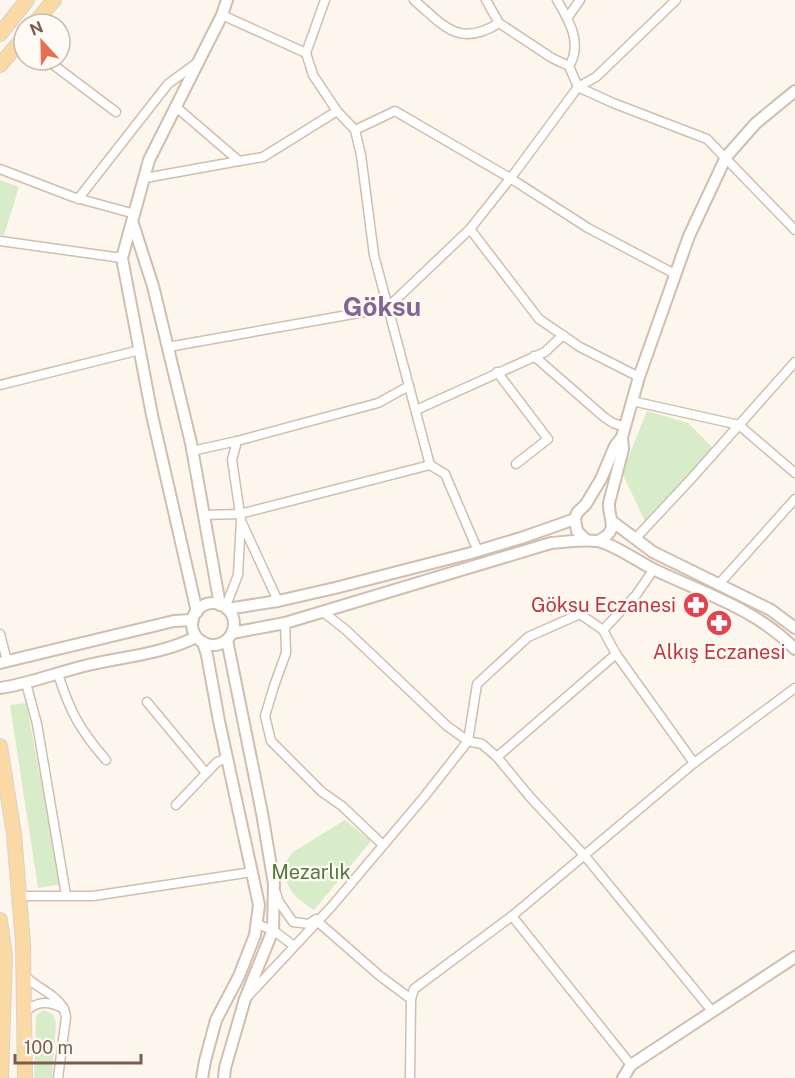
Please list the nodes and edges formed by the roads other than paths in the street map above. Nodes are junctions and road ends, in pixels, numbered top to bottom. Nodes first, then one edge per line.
1 (27, 0) edge
2 (54, 0) edge
3 (227, 0) edge
4 (324, 0) edge
5 (414, 0) edge
6 (486, 0) edge
7 (557, 0) edge
8 (580, 0) edge
9 (676, 0) edge
10 (44, 12) edge
11 (222, 15) junction
12 (568, 17) junction
13 (500, 23) junction
14 (0, 34) edge
15 (12, 52) edge
16 (306, 53) junction
17 (198, 62) junction
18 (0, 65) edge
19 (569, 66) junction
20 (63, 72) edge
21 (578, 87) junction
22 (795, 92) edge
23 (175, 106) junction
24 (337, 111) junction
25 (116, 112) dead end
26 (355, 130) junction
27 (726, 157) junction
28 (239, 161) junction
29 (0, 170) edge
30 (145, 178) junction
31 (510, 178) junction
32 (78, 199) junction
33 (134, 219) junction
34 (470, 228) junction
35 (795, 230) edge
36 (0, 241) edge
37 (122, 258) junction
38 (675, 274) junction
39 (387, 308) junction
40 (563, 335) junction
41 (168, 347) junction
42 (140, 350) junction
43 (534, 356) junction
44 (795, 362) edge
45 (497, 372) junction
46 (639, 377) junction
47 (0, 385) edge
48 (409, 386) junction
49 (633, 401) junction
50 (416, 410) junction
51 (739, 425) junction
52 (624, 432) junction
53 (237, 441) junction
54 (192, 451) junction
55 (516, 464) dead end
56 (430, 465) junction
57 (795, 473) edge
58 (795, 499) edge
59 (586, 504) junction
60 (609, 510) junction
61 (204, 515) junction
62 (240, 517) junction
63 (575, 519) junction
64 (613, 522) junction
65 (634, 538) junction
66 (586, 540) junction
67 (598, 541) junction
68 (478, 551) junction
69 (654, 569) junction
70 (719, 584) junction
71 (278, 601) junction
72 (224, 607) junction
73 (322, 612) junction
74 (195, 616) junction
75 (285, 623) junction
76 (795, 628) edge
77 (603, 630) junction
78 (0, 634) edge
79 (230, 637) junction
80 (200, 640) junction
81 (795, 649) edge
82 (616, 654) junction
83 (4, 662) edge
84 (58, 674) junction
85 (26, 683) junction
86 (0, 688) edge
87 (795, 688) edge
88 (147, 702) dead end
89 (468, 741) junction
90 (0, 746) edge
91 (497, 757) junction
92 (227, 758) junction
93 (106, 760) dead end
94 (694, 763) junction
95 (206, 773) junction
96 (176, 805) dead end
97 (383, 845) junction
98 (585, 856) junction
99 (252, 872) junction
100 (274, 884) junction
101 (66, 895) junction
102 (19, 896) junction
103 (324, 913) junction
104 (512, 916) junction
105 (0, 920) edge
106 (317, 921) junction
107 (256, 924) junction
108 (273, 930) junction
109 (294, 946) junction
110 (2, 954) edge
111 (795, 957) edge
112 (23, 975) junction
113 (245, 999) junction
114 (411, 999) junction
115 (64, 1009) junction
116 (712, 1011) junction
117 (24, 1013) junction
118 (631, 1065) junction
119 (1, 1078) edge
120 (25, 1078) edge
121 (58, 1078) edge
122 (202, 1078) edge
123 (224, 1078) edge
124 (410, 1078) edge
125 (623, 1078) edge

1 - 14 main road
2 - 10 main road
3 - 11 street
4 - 16 street
5 - 13 street
6 - 13 street
7 - 12 street
8 - 12 street
9 - 21 street
11 - 16 street
11 - 17 street
12 - 19 street
13 - 19 street
15 - 18 main road
16 - 24 street
17 - 23 street
17 - 32 street
19 - 21 street
20 - 25 street
21 - 27 street
21 - 31 street
22 - 27 street
23 - 28 street
23 - 30 street
24 - 26 street
24 - 28 street
26 - 31 street
26 - 39 street
27 - 35 street
27 - 38 street
28 - 30 street
29 - 32 street
30 - 33 street
31 - 34 street
31 - 38 street
32 - 33 street
33 - 37 street
33 - 41 street
34 - 39 street
34 - 40 street
36 - 37 street
37 - 42 street
38 - 46 street
39 - 41 street
39 - 48 street
40 - 43 street
40 - 46 street
41 - 54 street
42 - 47 street
42 - 74 street
43 - 45 street
43 - 52 street
44 - 51 street
45 - 50 street
45 - 55 street
46 - 49 street
48 - 50 street
48 - 53 street
49 - 51 street
49 - 52 street
50 - 56 street
51 - 57 street
51 - 65 street
52 - 59 street
52 - 60 street
53 - 54 street
53 - 62 street
54 - 61 street
56 - 62 street
56 - 68 street
58 - 70 street
59 - 60 street
59 - 63 street
60 - 64 street
61 - 62 street
61 - 72 street
62 - 71 street
62 - 72 street
63 - 66 street
63 - 68 street
64 - 65 street
64 - 67 street
65 - 70 street
66 - 67 street
66 - 73 street
67 - 69 street
68 - 71 street
69 - 77 street
69 - 81 street
70 - 76 street
71 - 72 street
72 - 74 street
72 - 79 street
73 - 75 street
73 - 89 street
74 - 80 street
74 - 83 street
75 - 79 street
75 - 97 street
77 - 82 street
77 - 89 street
78 - 83 street
79 - 80 street
79 - 100 street
80 - 84 street
80 - 92 street
82 - 91 street
82 - 94 street
84 - 85 street
84 - 93 street
85 - 86 street
85 - 101 street
87 - 94 street
88 - 95 street
89 - 91 street
89 - 97 street
90 - 102 main road
91 - 98 street
92 - 95 street
92 - 99 street
94 - 98 street
95 - 96 street
97 - 103 street
98 - 104 street
98 - 116 street
99 - 101 street
99 - 107 street
100 - 103 street
100 - 108 street
101 - 102 street
102 - 112 main road
103 - 106 street
104 - 114 street
104 - 118 street
105 - 110 main road
106 - 109 street
106 - 114 street
107 - 108 street
107 - 122 street
108 - 109 street
108 - 113 street
109 - 113 street
110 - 119 main road
111 - 116 street
112 - 115 street
112 - 117 main road
113 - 123 street
114 - 124 street
115 - 117 street
115 - 121 street
116 - 118 street
117 - 120 main road
118 - 125 street

